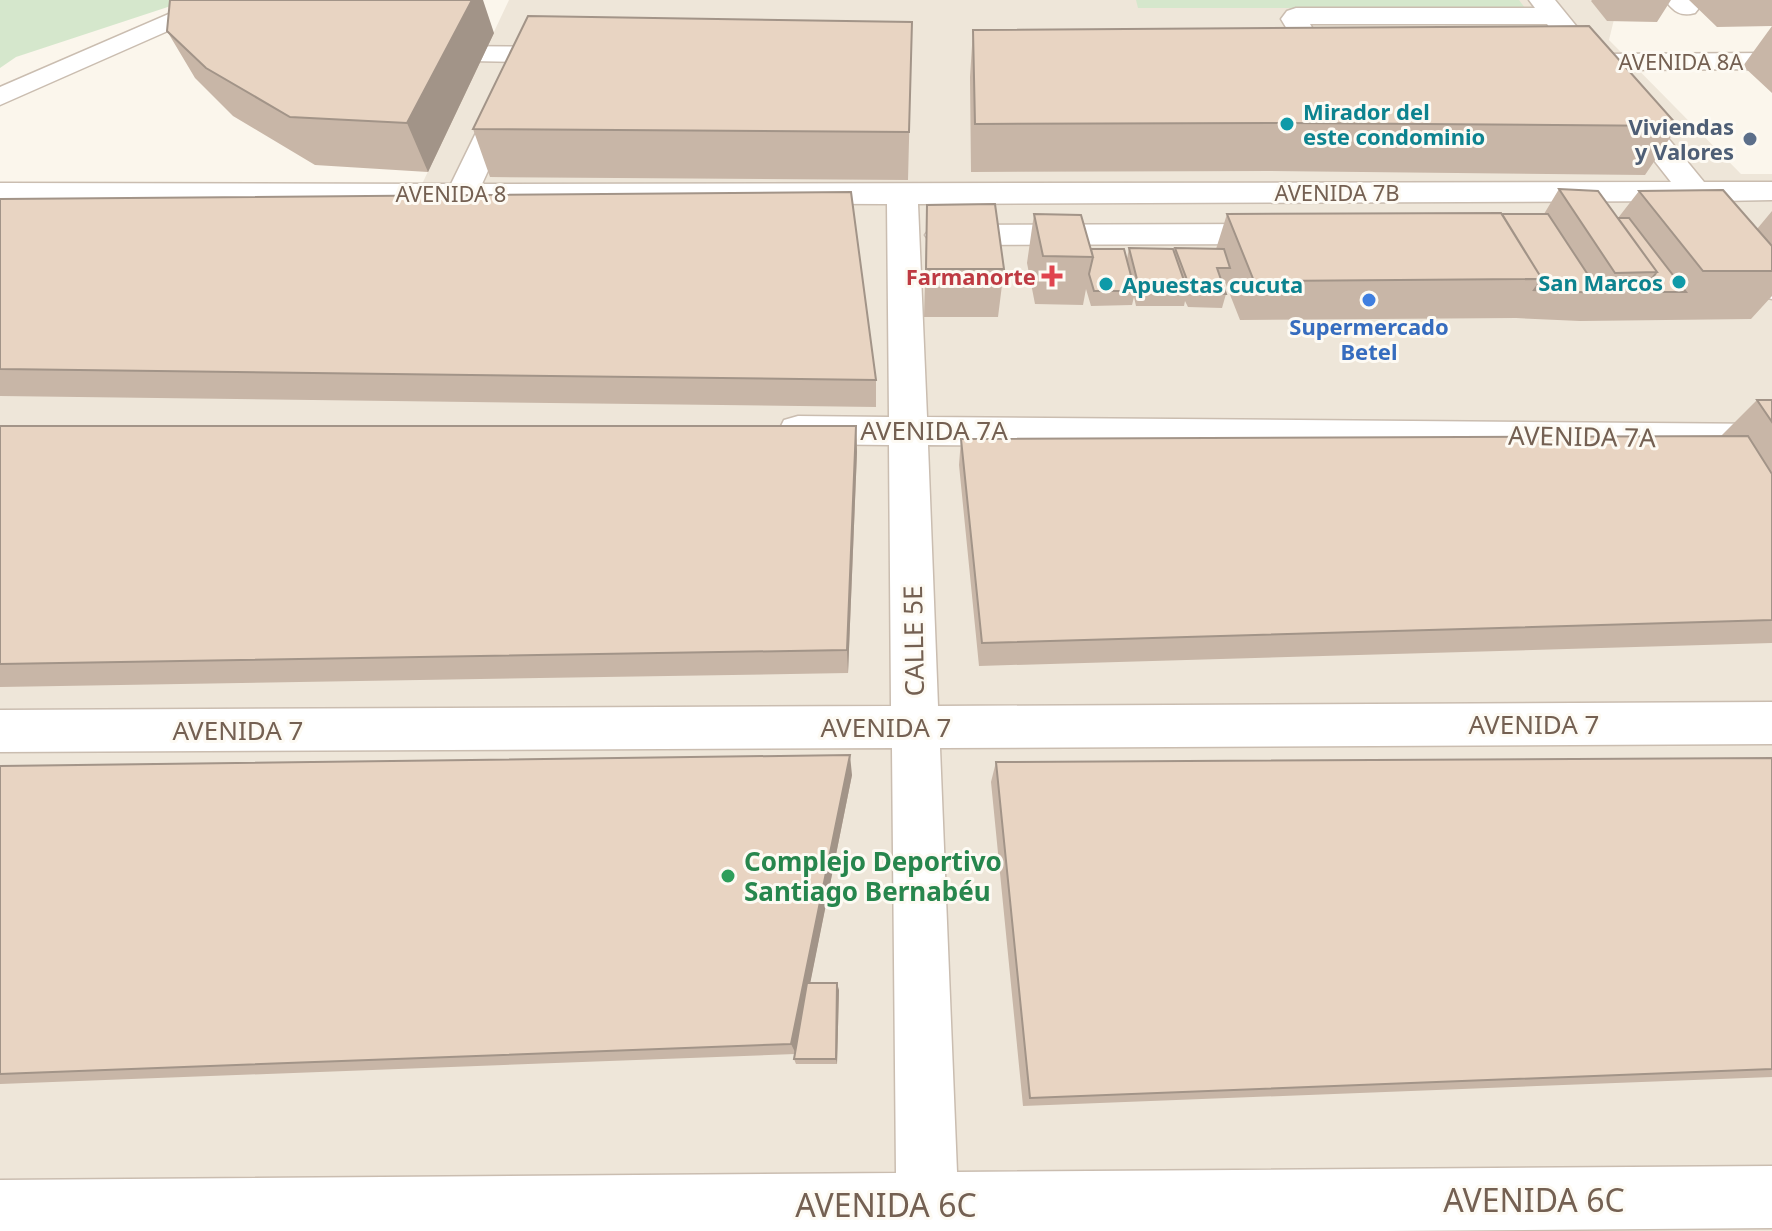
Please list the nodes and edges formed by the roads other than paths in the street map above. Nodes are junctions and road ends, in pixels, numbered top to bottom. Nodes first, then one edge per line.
1 (228, 0) edge
2 (191, 5) edge
3 (1548, 8) edge
4 (1281, 48) edge
5 (1311, 48) junction
6 (1342, 48) edge
7 (398, 54) edge
8 (528, 54) junction
9 (592, 55) edge
10 (1772, 61) edge
11 (1591, 62) junction
12 (0, 97) edge
13 (1694, 191) junction
14 (1772, 191) edge
15 (0, 192) edge
16 (462, 193) junction
17 (1234, 193) junction
18 (902, 215) junction
19 (1253, 234) junction
20 (1316, 234) edge
21 (1713, 234) junction
22 (1772, 234) edge
23 (1772, 288) edge
24 (764, 430) edge
25 (908, 430) junction
26 (1772, 438) edge
27 (1772, 723) edge
28 (915, 727) junction
29 (0, 731) edge
30 (1772, 1197) edge
31 (0, 1211) edge
32 (927, 1218) edge

1 - 2 street
2 - 12 street
3 - 5 street
3 - 11 street
4 - 5 street
5 - 6 street
7 - 8 street
8 - 9 street
8 - 16 street
10 - 11 street, AVENIDA 8A
11 - 13 street
13 - 14 street, AVENIDA 7B
13 - 17 street, AVENIDA 7B
13 - 21 street
15 - 16 street, AVENIDA 8
16 - 18 street, AVENIDA 8
17 - 18 street, AVENIDA 7B
17 - 19 street
18 - 19 street, AVENIDA 7B
18 - 25 street, CALLE 5E
19 - 20 street, AVENIDA 7B
21 - 22 street
21 - 23 street
24 - 25 street, AVENIDA 7A
25 - 26 street, AVENIDA 7A
25 - 28 street, CALLE 5E
27 - 28 street, AVENIDA 7
28 - 29 street, AVENIDA 7
28 - 32 street, CALLE 5E
30 - 32 street, AVENIDA 6C
31 - 32 street, AVENIDA 6C

